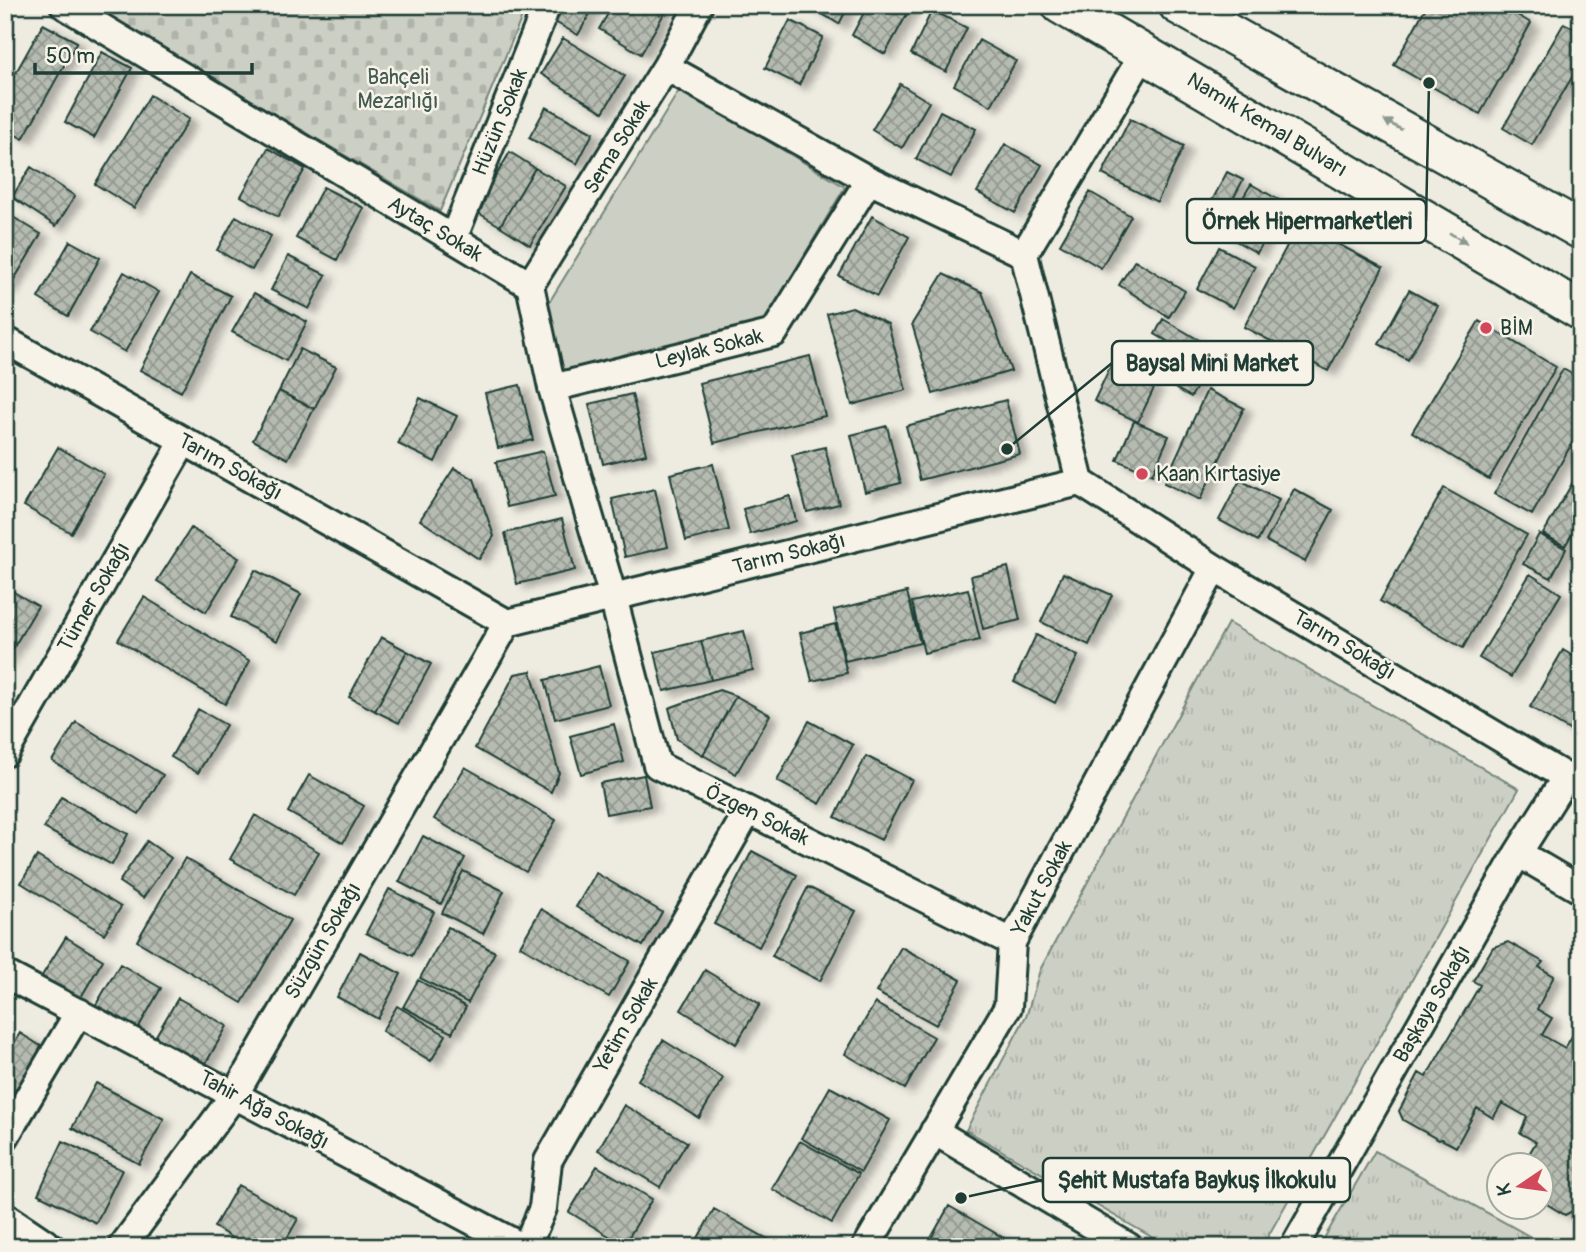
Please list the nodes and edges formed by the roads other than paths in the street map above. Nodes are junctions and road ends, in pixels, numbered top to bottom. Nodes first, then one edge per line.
1 (64, 5) edge
2 (547, 5) edge
3 (699, 5) edge
4 (1062, 5) edge
5 (1178, 5) edge
6 (1144, 53) junction
7 (666, 67) junction
8 (869, 180) junction
9 (1581, 230) edge
10 (453, 239) junction
11 (1024, 254) junction
12 (530, 285) junction
13 (1581, 310) edge
14 (5, 340) edge
15 (552, 388) junction
16 (184, 441) junction
17 (1080, 482) junction
18 (1214, 568) junction
19 (612, 597) junction
20 (507, 623) junction
21 (5, 753) edge
22 (1573, 777) edge
23 (748, 811) junction
24 (1518, 853) junction
25 (1581, 890) edge
26 (1012, 942) junction
27 (5, 974) edge
28 (79, 1012) junction
29 (235, 1094) junction
30 (934, 1131) junction
31 (5, 1138) edge
32 (5, 1216) edge
33 (51, 1247) edge
34 (122, 1247) edge
35 (524, 1247) edge
36 (866, 1247) edge
37 (1129, 1247) edge
38 (1294, 1247) edge

1 - 10 street, Aytaç Sokak
2 - 10 street, Hüzün Sokak
3 - 7 street, Sema Sokak
4 - 6 main road, Namık Kemal Bulvarı
9 -> 5 main road
6 - 11 street
6 -> 13 main road, Namık Kemal Bulvarı
7 - 8 street
7 - 12 street, Sema Sokak
8 - 11 street
8 - 15 street, Leylak Sokak
10 - 12 street, Aytaç Sokak
11 - 17 street
12 - 15 street
14 - 16 street, Tarım Sokağı
15 - 19 street
16 - 20 street, Tarım Sokağı
16 - 21 street, Tümer Sokağı
17 - 18 street, Tarım Sokağı
17 - 19 street, Tarım Sokağı
18 - 22 street, Tarım Sokağı
18 - 26 street, Yakut Sokak
19 - 20 street, Tarım Sokağı
19 - 23 street, Özgen Sokak
20 - 29 street, Süzgün Sokağı
22 - 24 street, Başkaya Sokağı
23 - 26 street, Özgen Sokak
23 - 35 street, Yetim Sokak
24 - 25 street
24 - 38 street, Başkaya Sokağı
26 - 30 street, Yakut Sokak
27 - 28 street, Tahir Ağa Sokağı
28 - 29 street, Tahir Ağa Sokağı
28 - 31 street
29 - 34 street, Süzgün Sokağı
29 - 35 street, Tahir Ağa Sokağı
30 - 36 street, Yakut Sokak
30 - 37 street
32 - 33 street

